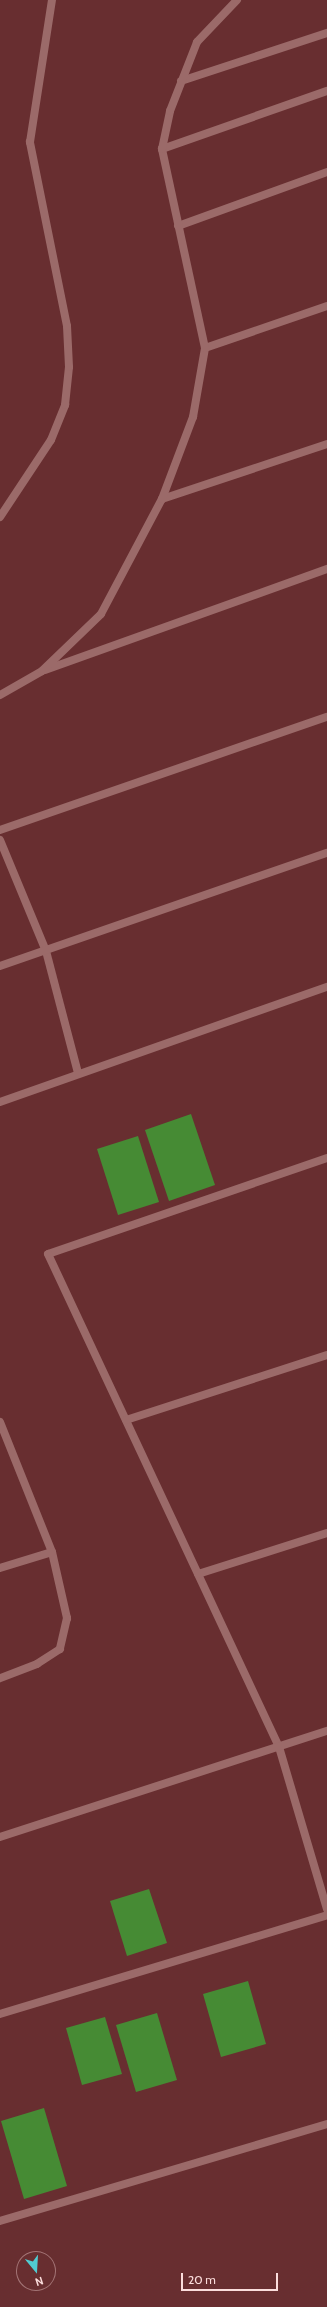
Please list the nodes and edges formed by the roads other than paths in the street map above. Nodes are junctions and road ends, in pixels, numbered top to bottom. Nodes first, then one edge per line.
1 (52, 0) edge
2 (236, 0) edge
3 (327, 33) edge
4 (181, 81) junction
5 (327, 91) edge
6 (162, 149) junction
7 (327, 172) edge
8 (178, 226) junction
9 (327, 306) edge
10 (205, 348) junction
11 (327, 444) edge
12 (162, 499) junction
13 (0, 517) edge
14 (327, 569) edge
15 (42, 672) junction
16 (0, 695) edge
17 (327, 717) edge
18 (0, 830) edge
19 (0, 840) edge
20 (327, 853) edge
21 (46, 951) junction
22 (0, 966) edge
23 (327, 987) edge
24 (78, 1073) junction
25 (0, 1102) edge
26 (327, 1158) edge
27 (327, 1355) edge
28 (126, 1420) junction
29 (0, 1422) edge
30 (327, 1533) edge
31 (52, 1552) junction
32 (0, 1568) edge
33 (198, 1574) junction
34 (0, 1678) edge
35 (327, 1731) edge
36 (279, 1747) junction
37 (0, 1837) edge
38 (327, 1909) edge
39 (327, 1915) edge
40 (0, 2014) edge
41 (327, 2124) edge
42 (0, 2221) edge

1 - 13 street
2 - 4 street
3 - 4 street
4 - 6 street
5 - 6 street
6 - 8 street
7 - 8 street
8 - 10 street
9 - 10 street
10 - 12 street
11 - 12 street
12 - 15 street
14 - 15 street
15 - 16 street
17 - 18 street
19 - 21 street
20 - 21 street
21 - 22 street
21 - 24 street
23 - 24 street
24 - 25 street
26 - 28 street
27 - 28 street
28 - 33 street
29 - 31 street
30 - 33 street
31 - 32 street
31 - 34 street
33 - 36 street
35 - 36 street
36 - 37 street
36 - 38 street
39 - 40 street
41 - 42 street

